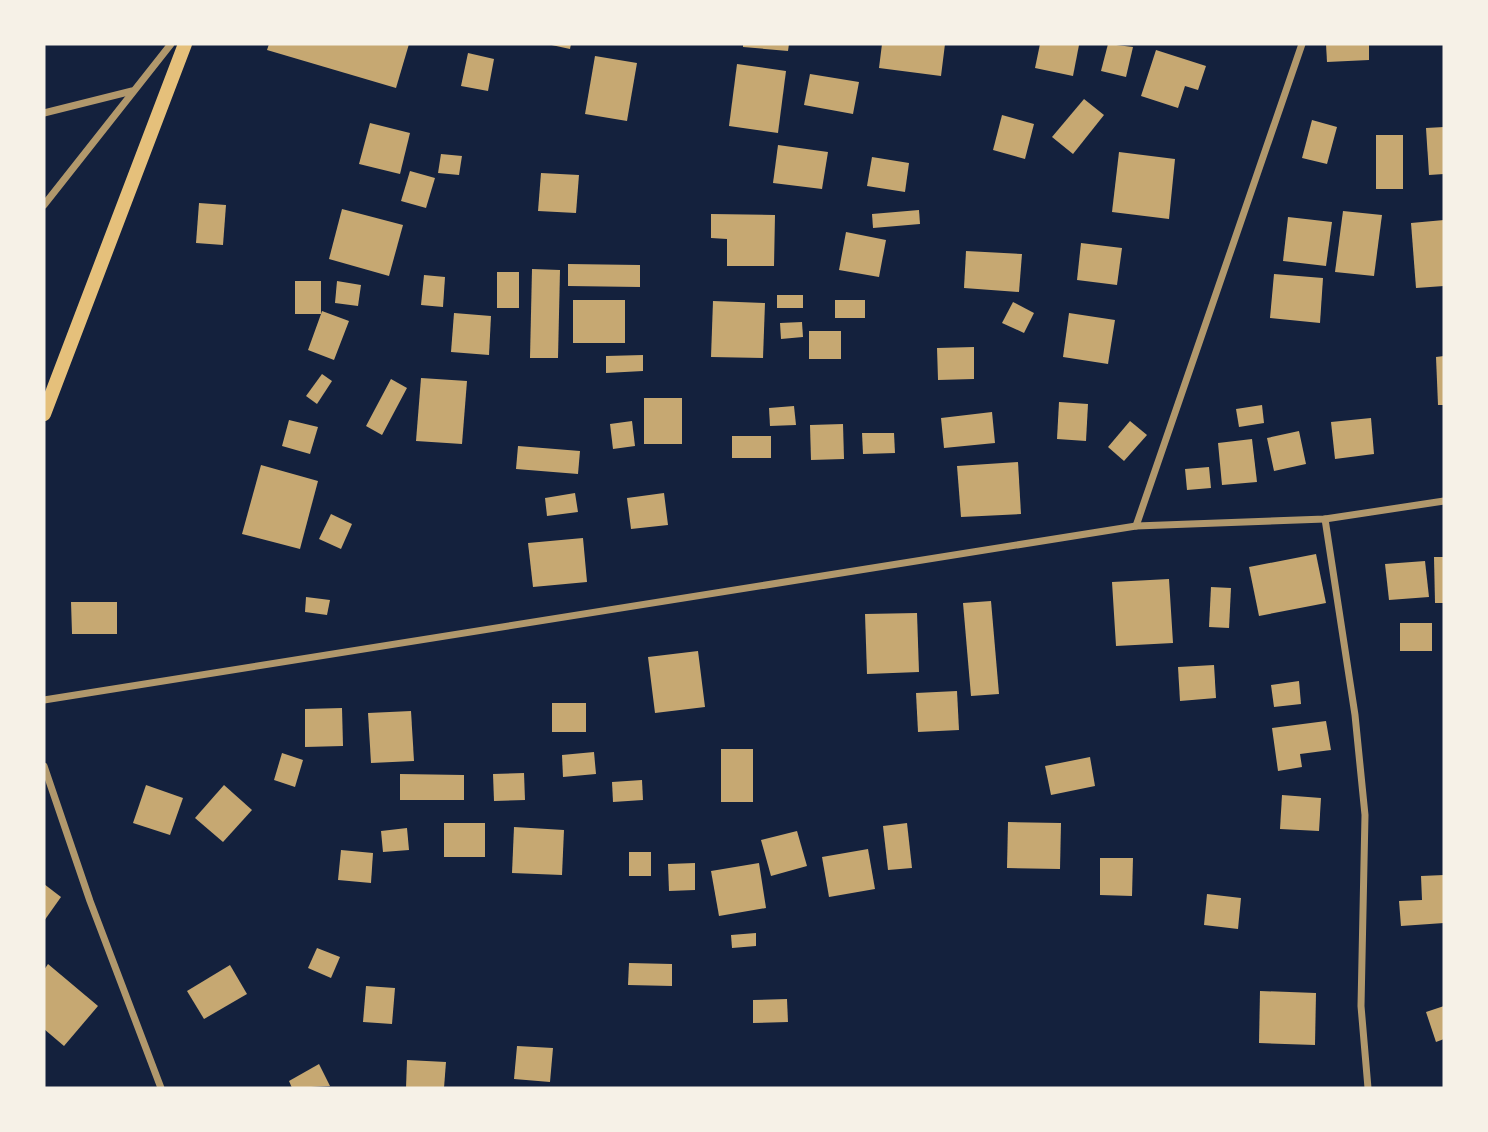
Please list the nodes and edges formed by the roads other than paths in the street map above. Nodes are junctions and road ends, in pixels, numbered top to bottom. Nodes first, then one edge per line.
1 (171, 44) edge
2 (186, 44) edge
3 (1302, 44) edge
4 (133, 91) junction
5 (44, 113) edge
6 (44, 205) edge
7 (44, 414) edge
8 (1444, 501) edge
9 (1325, 519) junction
10 (1136, 526) junction
11 (44, 700) edge
12 (44, 766) edge
13 (161, 1088) edge
14 (1368, 1088) edge

1 - 4 street
2 - 7 main road
3 - 10 street
4 - 5 street
4 - 6 street
8 - 9 street
9 - 10 street
9 - 14 street
10 - 11 street
12 - 13 street

